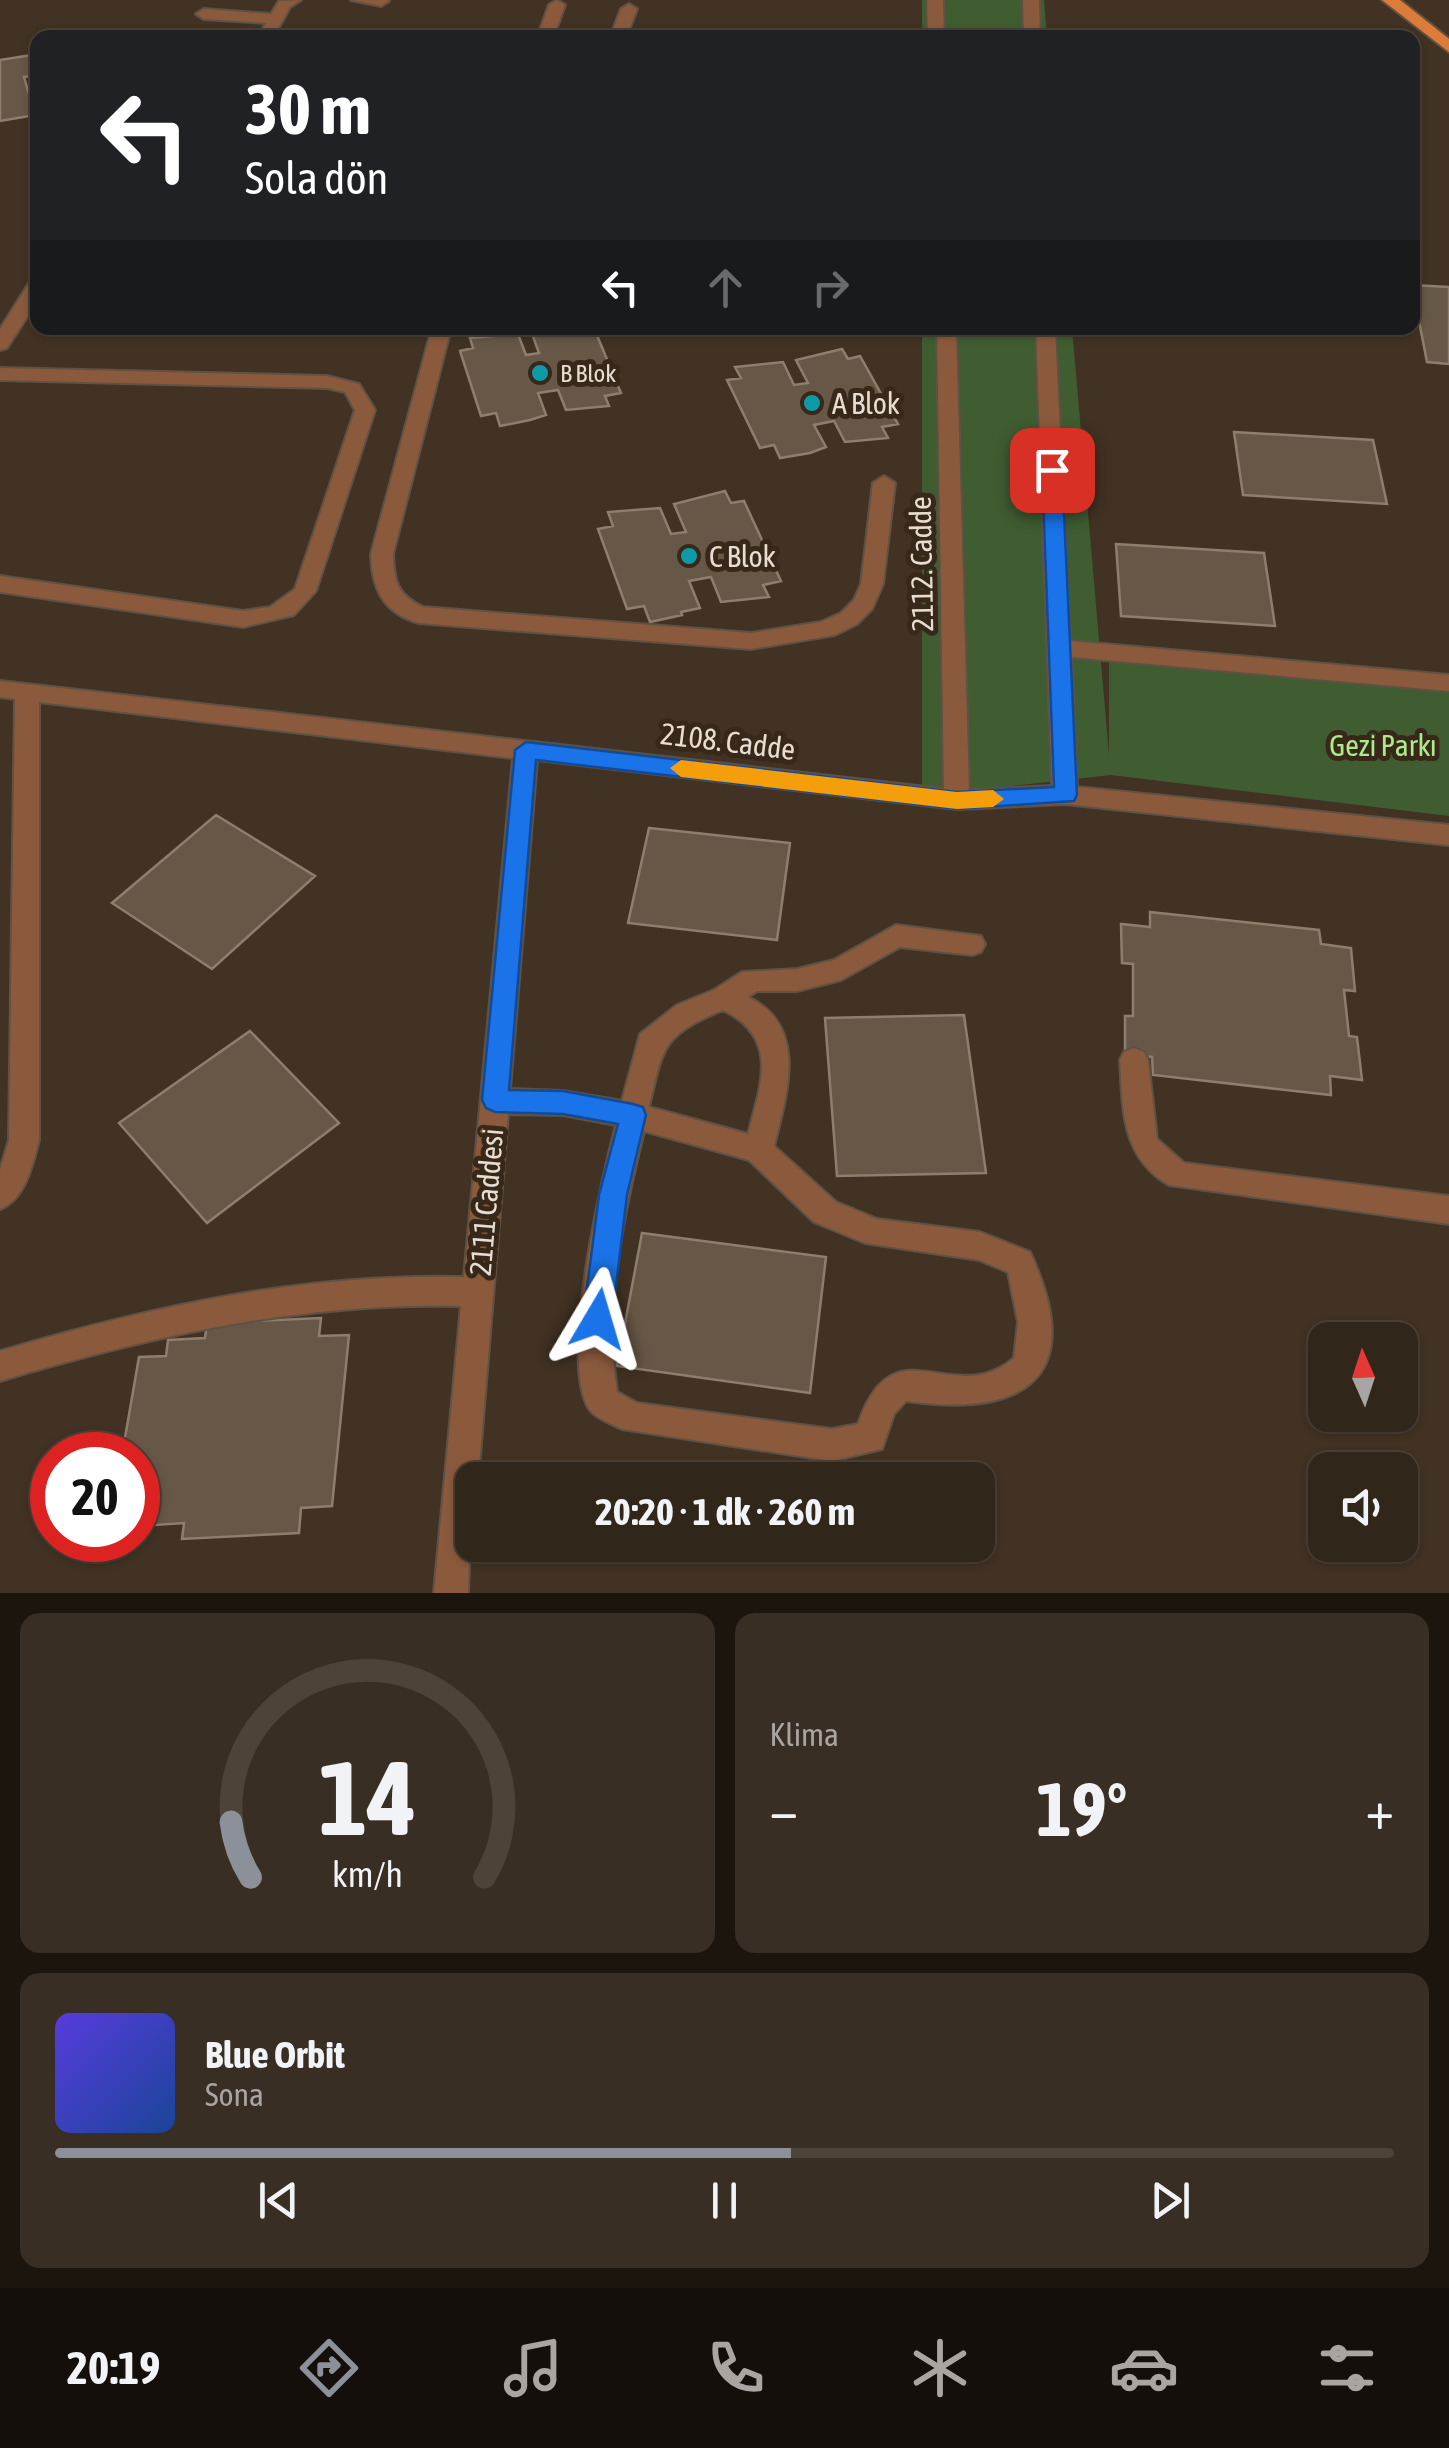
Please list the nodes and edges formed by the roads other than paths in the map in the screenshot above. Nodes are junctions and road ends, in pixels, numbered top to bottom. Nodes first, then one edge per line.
1 (293, 0) edge
2 (359, 0) edge
3 (935, 0) edge
4 (1031, 0) edge
5 (1390, 0) edge
6 (381, 2) edge
7 (557, 5) dead end
8 (629, 9) dead end
9 (205, 14) edge
10 (274, 19) junction
11 (269, 30) edge
12 (548, 30) edge
13 (621, 30) edge
14 (936, 30) edge
15 (1032, 30) edge
16 (1449, 47) edge
17 (30, 297) edge
18 (439, 335) edge
19 (946, 335) edge
20 (1046, 335) edge
21 (0, 344) edge
22 (0, 374) edge
23 (884, 483) dead end
24 (0, 584) edge
25 (1060, 648) junction
26 (1449, 683) edge
27 (14, 691) edge
28 (526, 750) junction
29 (1066, 795) junction
30 (957, 800) junction
31 (11, 804) edge
32 (1449, 835) edge
33 (972, 944) dead end
34 (724, 998) junction
35 (1134, 1060) dead end
36 (495, 1100) junction
37 (633, 1115) junction
38 (758, 1150) junction
39 (0, 1196) edge
40 (1449, 1210) edge
41 (478, 1292) junction
42 (0, 1366) edge
43 (451, 1593) edge

1 - 10 street
2 - 6 street
3 - 14 street
4 - 15 street
5 - 16 main road
7 - 12 street
8 - 13 street
9 - 10 street
10 - 11 street
17 - 21 street
18 - 23 street
19 - 30 street, 2112. Cadde
20 - 25 street
22 - 24 street
25 - 26 street
25 - 29 street
27 - 28 street, 2108. Cadde
27 - 31 street
28 - 30 street, 2108. Cadde
28 - 36 street, 2111 Caddesi
29 - 30 street, 2108. Cadde
29 - 32 street, 2108. Cadde
31 - 39 street
33 - 34 street
34 - 37 street
34 - 38 street
35 - 40 street
36 - 37 street
36 - 41 street, 2111 Caddesi
37 - 38 street
37 - 38 street
41 - 42 street
41 - 43 street, 2111 Caddesi

